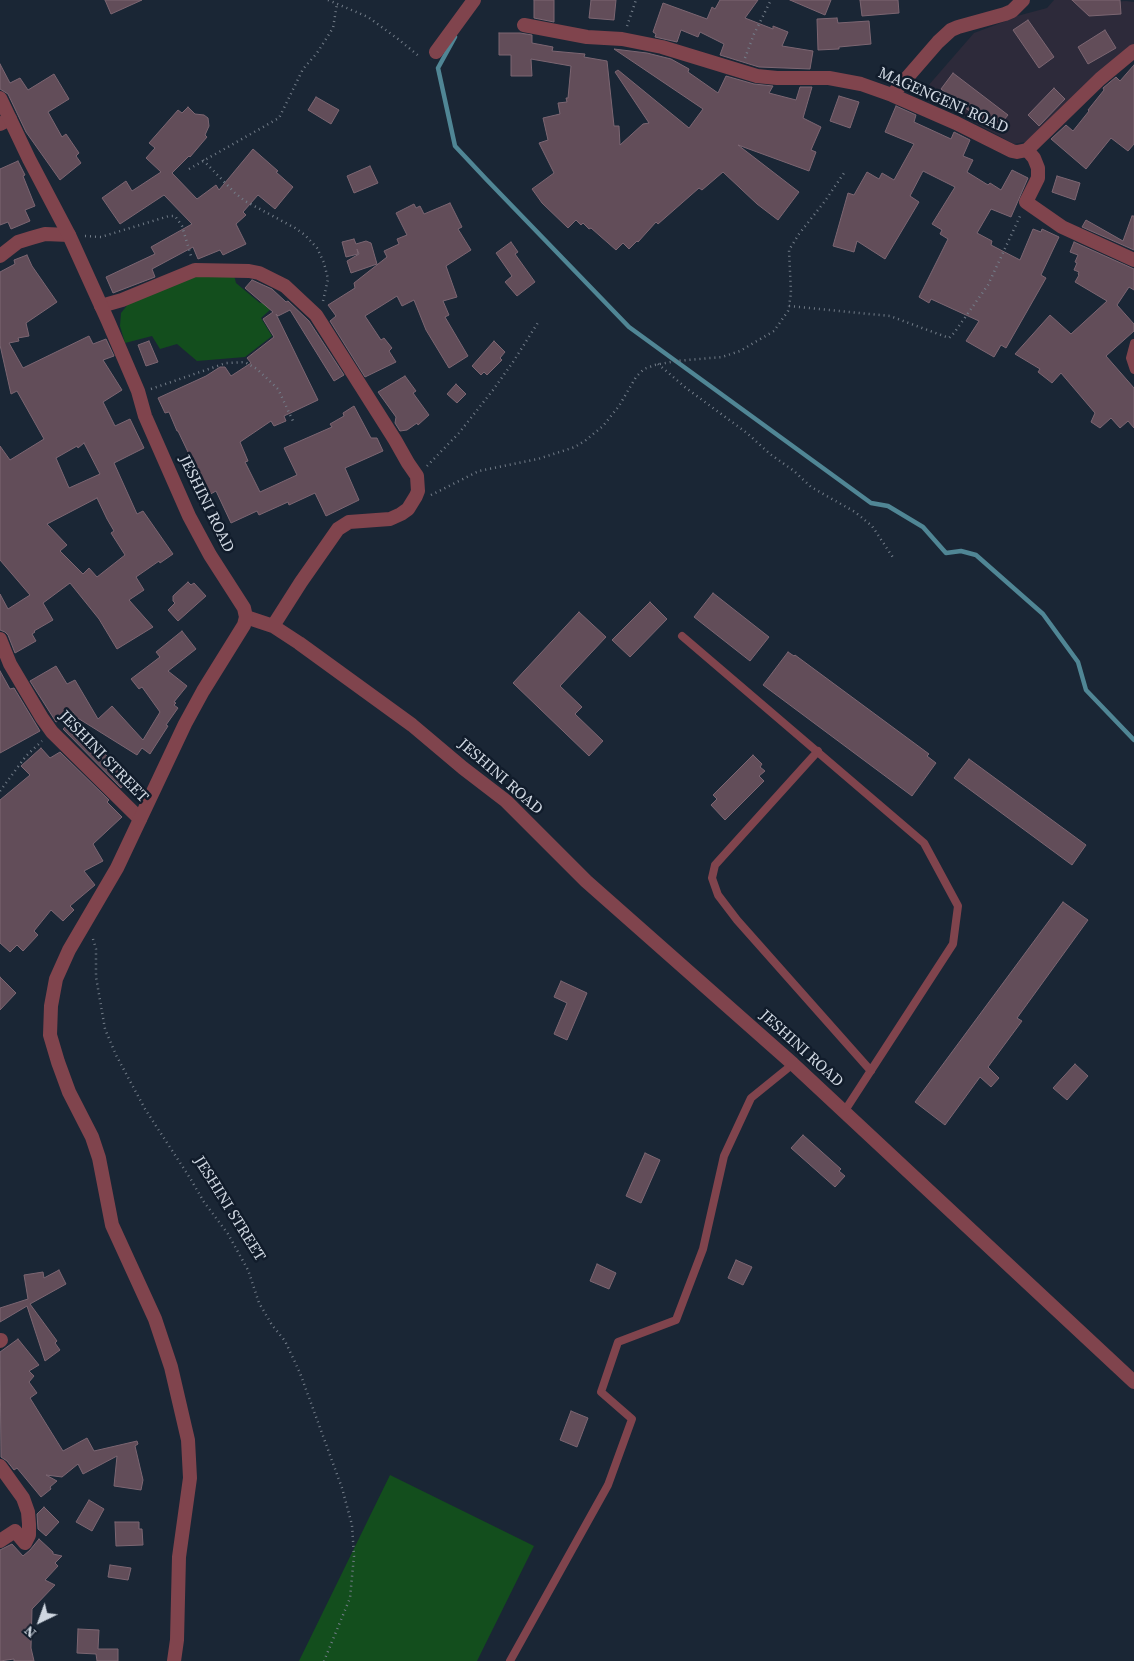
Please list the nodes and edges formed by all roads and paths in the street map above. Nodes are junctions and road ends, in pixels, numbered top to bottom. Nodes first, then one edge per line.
1 (328, 0) edge
2 (474, 0) edge
3 (636, 0) edge
4 (772, 0) edge
5 (1023, 0) edge
6 (337, 4) junction
7 (524, 26) dead end
8 (622, 39) junction
9 (1134, 51) edge
10 (436, 52) dead end
11 (420, 57) dead end
12 (740, 71) junction
13 (892, 95) junction
14 (0, 98) edge
15 (5, 121) edge
16 (1028, 150) junction
17 (203, 160) junction
18 (189, 169) dead end
19 (844, 173) dead end
20 (1026, 202) junction
21 (69, 235) junction
22 (0, 256) edge
23 (1134, 260) edge
24 (195, 270) junction
25 (101, 306) junction
26 (789, 306) junction
27 (316, 315) junction
28 (538, 321) dead end
29 (1134, 343) edge
30 (658, 364) junction
31 (1134, 370) edge
32 (138, 392) junction
33 (293, 420) dead end
34 (417, 476) junction
35 (413, 502) junction
36 (894, 559) dead end
37 (246, 617) junction
38 (273, 626) junction
39 (682, 636) dead end
40 (0, 639) edge
41 (52, 732) junction
42 (818, 751) junction
43 (0, 790) edge
44 (140, 819) junction
45 (87, 919) junction
46 (793, 1064) junction
47 (871, 1071) junction
48 (844, 1112) junction
49 (1134, 1382) edge
50 (0, 1466) edge
51 (0, 1541) edge
52 (174, 1661) edge
53 (324, 1661) edge
54 (510, 1661) edge

1 - 6 path
2 - 10 street
3 - 8 path
4 - 12 path
5 - 13 street
6 - 11 path
6 - 17 path
7 - 8 street, MAGENGENI ROAD
8 - 12 street, MAGENGENI ROAD
9 - 16 street
12 - 13 street, MAGENGENI ROAD
13 - 16 street, MAGENGENI ROAD
14 - 15 street, JESHINI ROAD
15 - 21 street, JESHINI ROAD
16 - 20 street
17 - 18 path
17 - 27 path
19 - 26 path
20 - 23 street
20 - 26 path
21 - 22 street
21 - 24 path
21 - 25 street, JESHINI ROAD
24 - 25 street
24 - 27 street
25 - 32 street, JESHINI ROAD
26 - 30 path
27 - 34 street
28 - 34 path
29 - 31 lane
30 - 35 path
30 - 36 path
32 - 33 path
32 - 37 street, JESHINI ROAD
34 - 35 street
35 - 38 street
37 - 38 street, JESHINI ROAD
37 - 44 street
38 - 46 street, JESHINI ROAD
39 - 42 lane
40 - 41 street, JESHINI STREET
41 - 43 path
41 - 44 street, JESHINI STREET
42 - 47 lane
42 - 47 lane
44 - 45 street
45 - 52 street
45 - 53 path, JESHINI STREET
46 - 48 street, JESHINI ROAD
46 - 54 lane
47 - 48 lane
48 - 49 street, JESHINI ROAD
50 - 51 street

